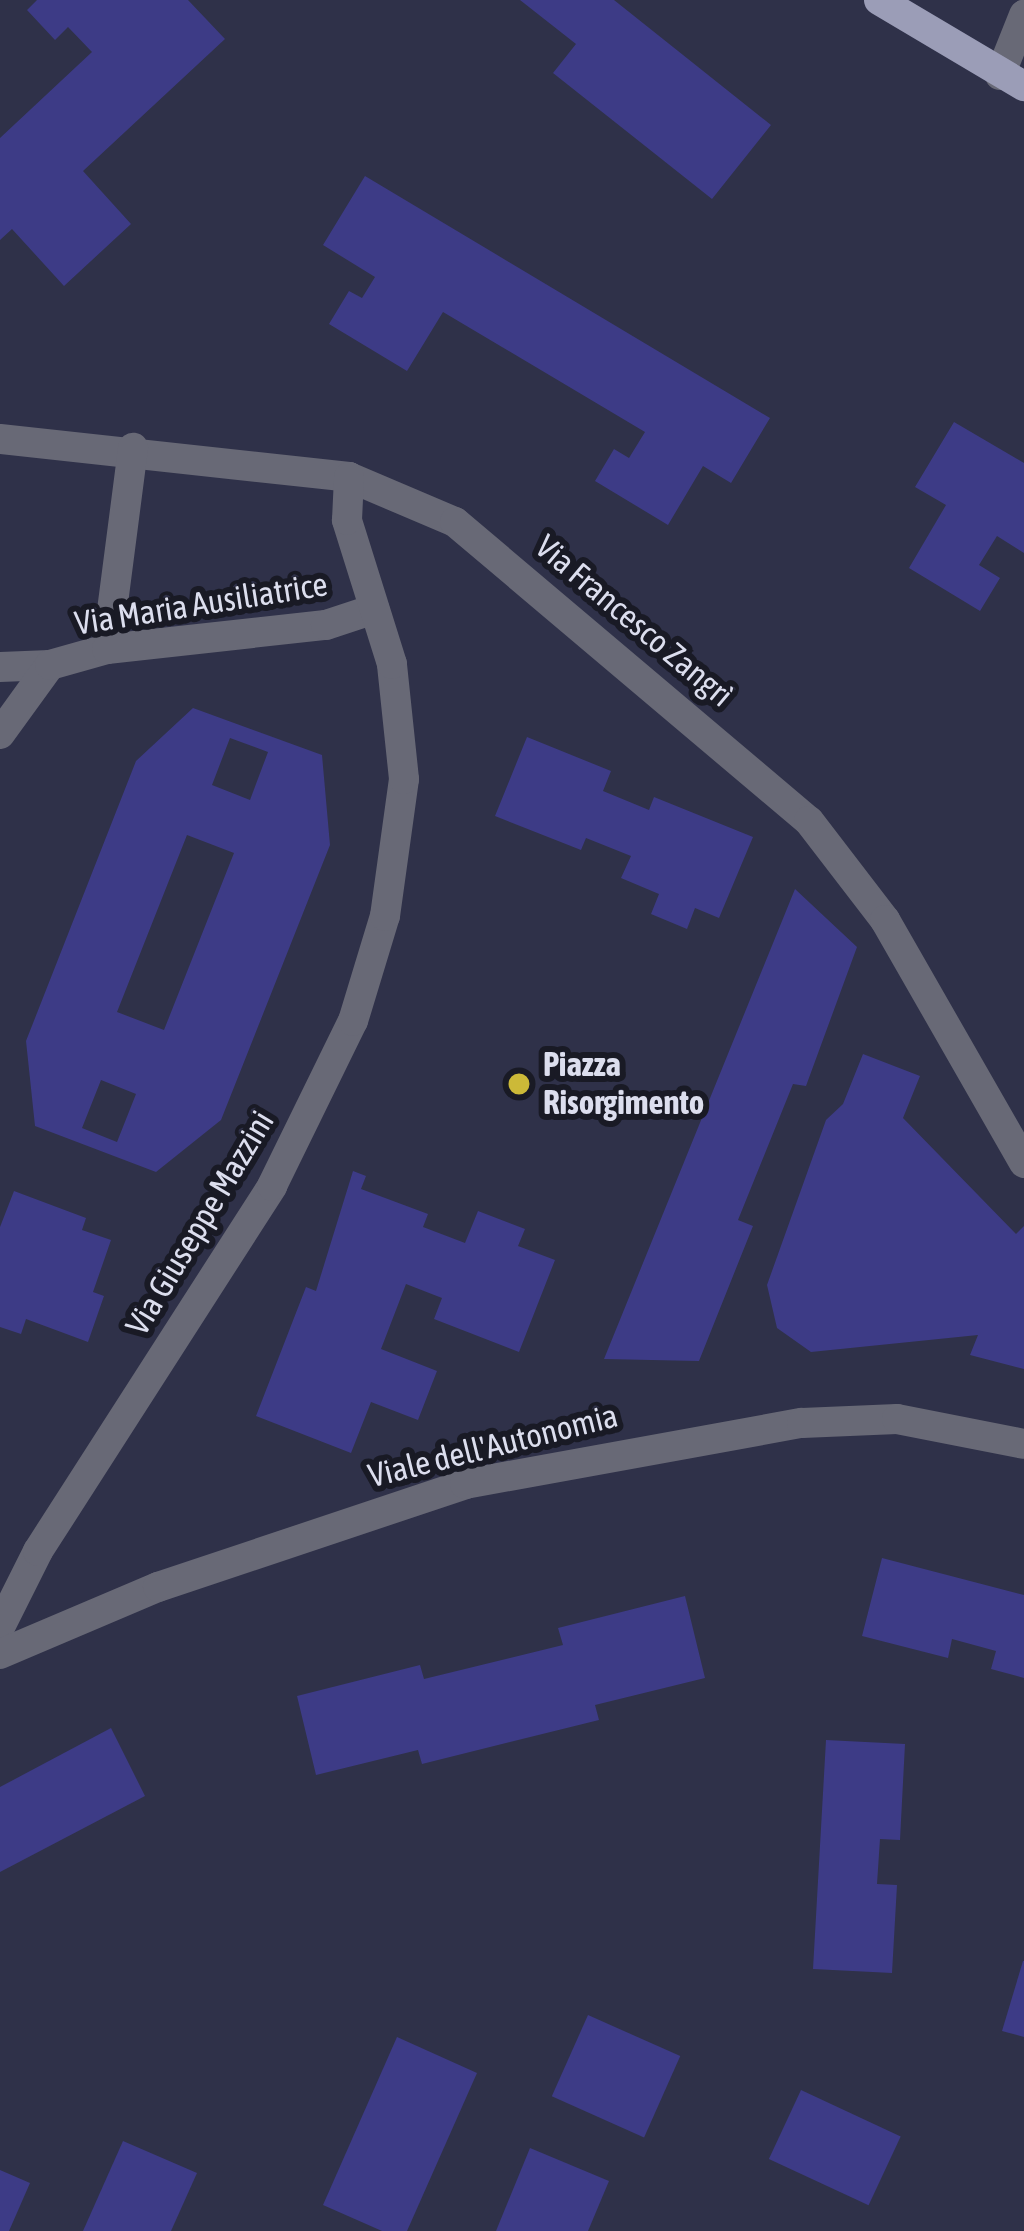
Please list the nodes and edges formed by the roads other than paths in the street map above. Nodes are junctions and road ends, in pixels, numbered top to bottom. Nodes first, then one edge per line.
1 (878, 0) edge
2 (1024, 15) edge
3 (1012, 81) edge
4 (0, 439) edge
5 (133, 448) junction
6 (349, 477) junction
7 (374, 609) junction
8 (107, 649) junction
9 (50, 665) junction
10 (0, 668) edge
11 (0, 734) edge
12 (1024, 1163) edge
13 (1024, 1444) edge
14 (0, 1627) edge
15 (0, 1654) edge

1 - 3 main road
2 - 3 street
4 - 5 street, Via Francesco Zangrì
5 - 6 street, Via Francesco Zangrì
5 - 8 street
6 - 7 street, Via Giuseppe Mazzini
6 - 12 street, Via Francesco Zangrì
7 - 8 street, Via Maria Ausiliatrice
7 - 14 street, Via Giuseppe Mazzini
8 - 9 street, Via Maria Ausiliatrice
9 - 10 street
9 - 11 street, Via Maria Ausiliatrice
13 - 15 street, Viale dell'Autonomia

